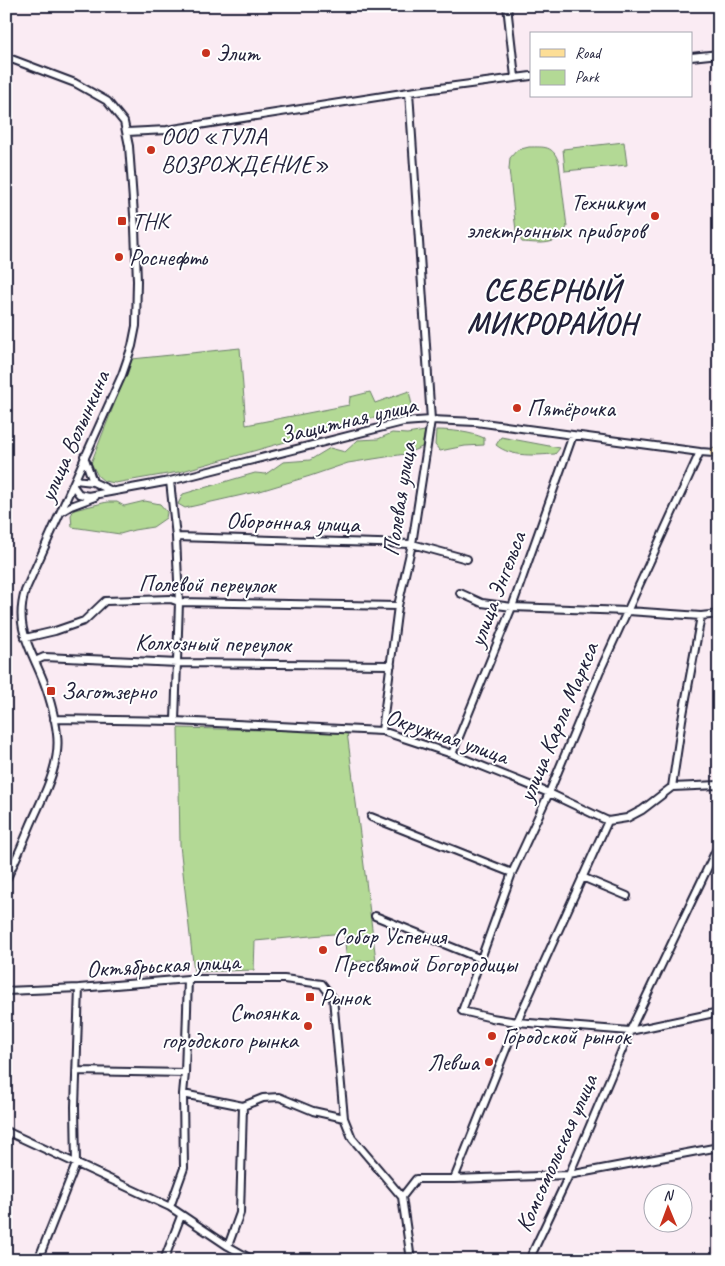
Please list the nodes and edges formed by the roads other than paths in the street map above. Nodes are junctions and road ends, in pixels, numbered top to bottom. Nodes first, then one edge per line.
1 (507, 6) edge
2 (719, 54) edge
3 (6, 57) edge
4 (692, 57) edge
5 (530, 76) edge
6 (515, 77) junction
7 (409, 92) junction
8 (127, 132) junction
9 (431, 420) junction
10 (573, 436) junction
11 (700, 452) junction
12 (717, 452) edge
13 (84, 456) junction
14 (170, 481) junction
15 (93, 482) junction
16 (74, 483) junction
17 (113, 491) junction
18 (61, 513) junction
19 (176, 536) junction
20 (412, 544) junction
21 (467, 559) dead end
22 (460, 593) dead end
23 (179, 602) junction
24 (398, 606) junction
25 (512, 607) junction
26 (628, 611) junction
27 (719, 614) edge
28 (701, 616) junction
29 (25, 638) junction
30 (34, 661) junction
31 (178, 663) junction
32 (391, 665) junction
33 (54, 719) junction
34 (175, 720) junction
35 (382, 730) junction
36 (452, 754) junction
37 (719, 786) edge
38 (672, 788) junction
39 (549, 793) junction
40 (370, 817) dead end
41 (608, 821) junction
42 (719, 844) edge
43 (512, 873) junction
44 (582, 877) junction
45 (6, 880) edge
46 (627, 896) dead end
47 (375, 916) dead end
48 (481, 959) junction
49 (188, 979) junction
50 (79, 988) junction
51 (6, 991) edge
52 (719, 1012) edge
53 (518, 1022) junction
54 (630, 1031) junction
55 (77, 1070) junction
56 (185, 1073) junction
57 (183, 1094) junction
58 (243, 1106) junction
59 (344, 1118) junction
60 (6, 1131) edge
61 (719, 1147) edge
62 (76, 1164) junction
63 (569, 1175) junction
64 (454, 1179) junction
65 (402, 1197) junction
66 (170, 1207) junction
67 (182, 1216) junction
68 (228, 1246) junction
69 (38, 1260) edge
70 (164, 1260) edge
71 (253, 1260) edge
72 (411, 1260) edge
73 (529, 1260) edge

1 - 6 street
2 - 4 street
3 - 8 street, улица Волынкина
5 - 6 street
6 - 7 street
7 - 8 street
7 - 9 street, Полевая улица
8 - 13 street, улица Волынкина
9 - 10 street, Защитная улица
9 - 14 street, Защитная улица
9 - 20 street, Полевая улица
10 - 11 street, Защитная улица
10 - 25 street, улица Энгельса
11 - 12 street, Защитная улица
11 - 26 street, улица Карла Маркса
13 - 15 street
13 - 16 street, улица Волынкина
14 - 17 street, Защитная улица
14 - 19 street
15 - 16 street
15 - 17 street
16 - 17 street
16 - 18 street, улица Волынкина
17 - 18 street
18 - 29 street, улица Волынкина
19 - 20 street, Оборонная улица
19 - 23 street
20 - 21 street, Оборонная улица
20 - 24 street, Полевая улица
22 - 25 street
23 - 24 street, Полевой переулок
23 - 29 street, Полевой переулок
23 - 31 street
24 - 32 street, Полевая улица
25 - 26 street
25 - 36 street, улица Энгельса
26 - 28 street
26 - 39 street, улица Карла Маркса
27 - 28 street
28 - 38 street
29 - 30 street, улица Волынкина
30 - 31 street, Колхозный переулок
30 - 33 street, улица Волынкина
31 - 32 street, Колхозный переулок
31 - 34 street
32 - 35 street, Полевая улица
33 - 34 street, Окружная улица
33 - 45 street, улица Волынкина
34 - 35 street, Окружная улица
35 - 36 street, Окружная улица
36 - 39 street, Окружная улица
37 - 38 street
38 - 41 street
39 - 41 street, Окружная улица
39 - 43 street, улица Карла Маркса
40 - 43 street
41 - 44 street
42 - 54 street, Комсомольская улица
43 - 48 street, улица Карла Маркса
44 - 46 street
44 - 53 street
47 - 48 street
48 - 53 street, улица Карла Маркса
49 - 50 street, Октябрьская улица
49 - 56 street
49 - 59 street, Октябрьская улица
50 - 51 street, Октябрьская улица
50 - 55 street
52 - 54 street
53 - 54 street
53 - 64 street
54 - 63 street, Комсомольская улица
55 - 56 street
55 - 62 street
56 - 57 street
57 - 58 street
57 - 66 street
58 - 59 street
58 - 68 street
59 - 65 street
60 - 62 street
61 - 63 street
62 - 66 street
62 - 69 street
63 - 64 street
63 - 73 street, Комсомольская улица
64 - 65 street
65 - 72 street
66 - 67 street
67 - 68 street
67 - 70 street
68 - 71 street

